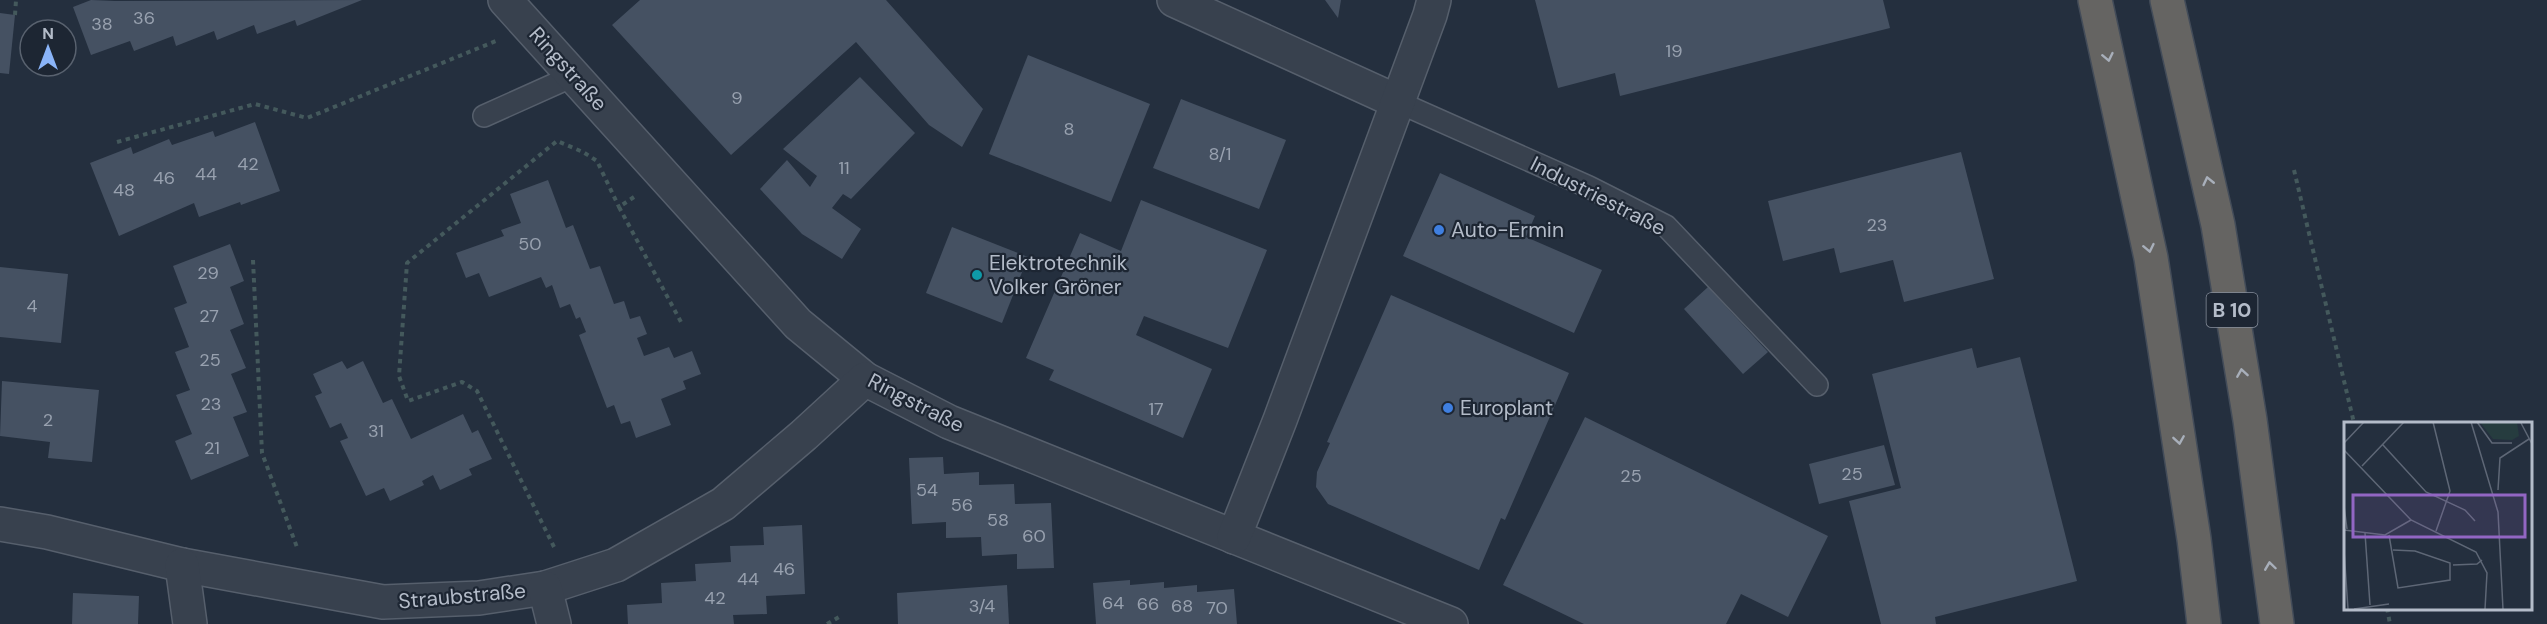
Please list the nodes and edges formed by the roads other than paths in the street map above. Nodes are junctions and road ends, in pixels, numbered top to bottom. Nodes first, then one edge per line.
1 (505, 0) edge
2 (1174, 0) edge
3 (1434, 0) edge
4 (2095, 0) edge
5 (2167, 0) edge
6 (573, 76) junction
7 (1398, 102) junction
8 (484, 116) dead end
9 (865, 379) junction
10 (1817, 385) dead end
11 (0, 524) edge
12 (1234, 537) junction
13 (182, 565) junction
14 (558, 584) junction
15 (190, 624) edge
16 (554, 624) edge
17 (1451, 624) edge
18 (2204, 624) edge
19 (2277, 624) edge

1 - 6 street, Ringstraße
2 - 7 street
3 - 7 street
4 -> 18 highway
19 -> 5 highway, B 10
6 - 8 lane
6 - 9 street, Ringstraße
7 - 10 lane, Industriestraße
7 - 12 street
9 - 12 street, Ringstraße
9 - 14 street, Straubstraße
11 - 13 street, Straubstraße
12 - 17 street, Ringstraße
13 - 14 street, Straubstraße
13 - 15 street
14 - 16 street

